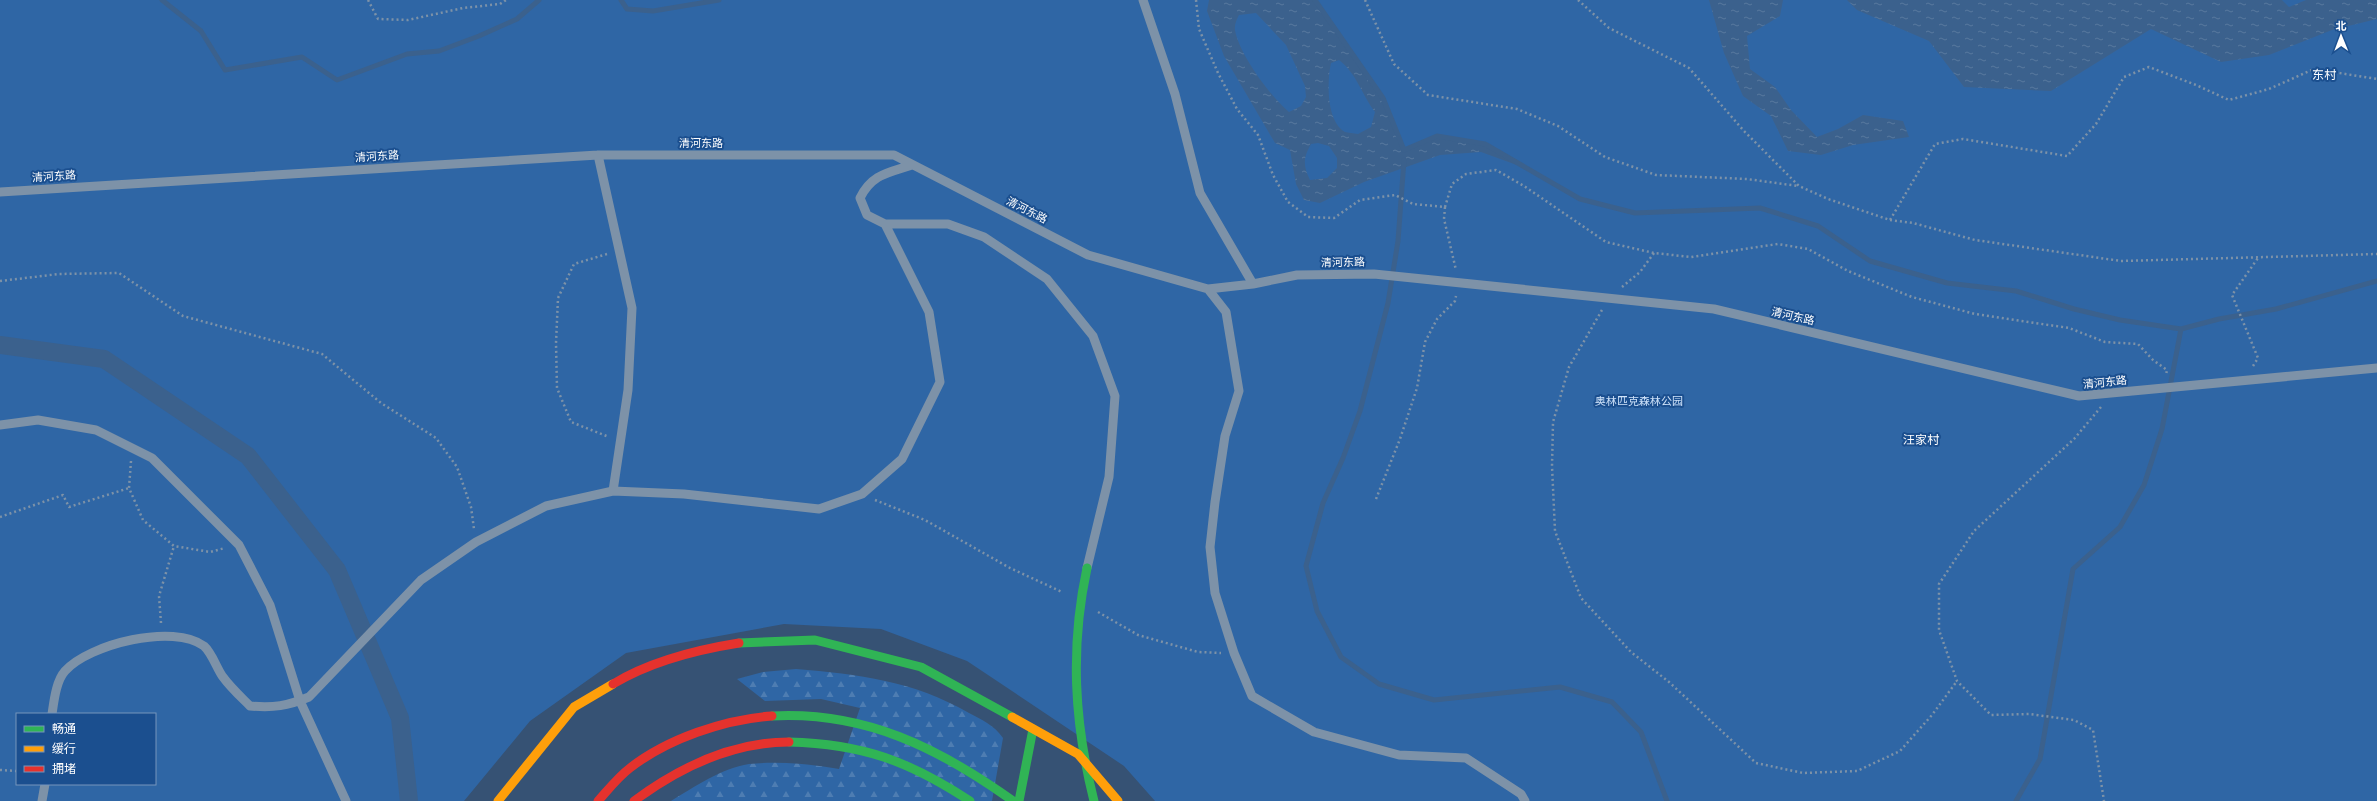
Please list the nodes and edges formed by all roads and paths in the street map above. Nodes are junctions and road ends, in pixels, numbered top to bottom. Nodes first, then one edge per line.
1 (368, 0) edge
2 (506, 0) edge
3 (1143, 0) edge
4 (1196, 0) edge
5 (1365, 0) edge
6 (1578, 0) edge
7 (2377, 79) edge
8 (598, 155) junction
9 (912, 165) junction
10 (1799, 186) junction
11 (0, 192) edge
12 (1445, 207) junction
13 (1890, 220) junction
14 (885, 224) junction
15 (619, 250) junction
16 (1654, 254) junction
17 (2377, 254) edge
18 (2258, 257) junction
19 (0, 281) edge
20 (1459, 283) junction
21 (1252, 284) junction
22 (1208, 289) junction
23 (1609, 298) junction
24 (2377, 368) edge
25 (2246, 379) junction
26 (2165, 388) junction
27 (2113, 393) junction
28 (0, 425) edge
29 (620, 442) junction
30 (132, 448) junction
31 (129, 488) junction
32 (613, 490) junction
33 (862, 494) junction
34 (1376, 499) dead end
35 (0, 517) edge
36 (476, 542) junction
37 (239, 544) junction
38 (174, 546) junction
39 (1088, 568) joint
40 (1064, 593) dead end
41 (1091, 608) dead end
42 (161, 636) junction
43 (1234, 653) junction
44 (1957, 681) junction
45 (300, 701) junction
46 (52, 713) edge
47 (1033, 729) junction
48 (0, 770) edge
49 (16, 771) edge
50 (45, 785) edge
51 (42, 801) edge
52 (346, 801) edge
53 (498, 801) edge
54 (598, 801) edge
55 (634, 801) edge
56 (970, 801) edge
57 (1014, 801) edge
58 (1019, 801) edge
59 (1094, 801) edge
60 (1118, 801) edge
61 (1525, 801) edge
62 (2104, 801) edge

1 - 2 path
3 - 21 lane
4 - 12 path
5 - 10 path
6 - 10 path
7 - 13 path
8 - 9 lane, 清河东路
8 - 11 lane, 清河东路
8 - 15 lane
9 - 14 lane
9 - 22 lane, 清河东路
10 - 13 path
12 - 16 path
12 - 20 path
13 - 18 path
14 - 33 lane
14 - 39 lane
15 - 29 lane
15 - 29 path
16 - 23 path
16 - 26 path
17 - 18 path
18 - 25 path
19 - 36 path
20 - 21 lane, 清河东路
20 - 23 lane, 清河东路
20 - 34 path
21 - 22 lane, 清河东路
22 - 43 lane
23 - 27 lane, 清河东路
23 - 44 path
24 - 25 lane
25 - 26 lane, 清河东路
26 - 27 lane, 清河东路
27 - 44 path
28 - 30 lane
29 - 32 lane
30 - 31 path
30 - 37 lane
31 - 35 path
31 - 38 path
32 - 33 lane
32 - 36 lane
33 - 40 path
36 - 45 lane
37 - 38 path
37 - 45 lane
38 - 42 path
39 - 59 main road
41 - 43 path
42 - 45 lane
42 - 46 lane
43 - 61 lane
44 - 62 path
45 - 52 lane
47 - 53 main road
47 - 58 main road
47 - 60 main road
48 - 49 path
50 - 51 lane
54 - 57 main road
55 - 56 main road

